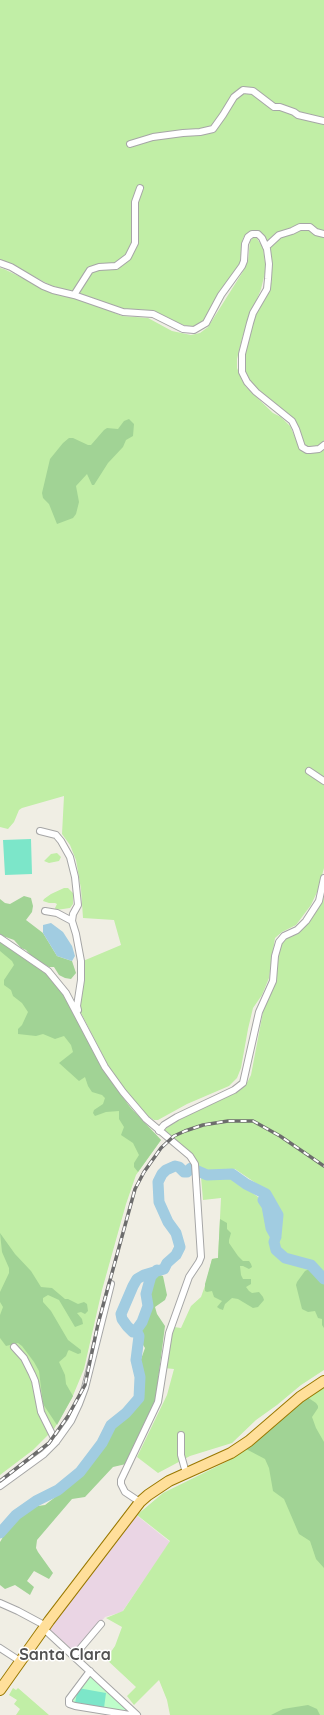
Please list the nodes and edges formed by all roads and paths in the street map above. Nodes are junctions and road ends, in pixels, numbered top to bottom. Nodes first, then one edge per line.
1 (324, 121) edge
2 (130, 144) dead end
3 (140, 188) dead end
4 (324, 234) edge
5 (266, 247) junction
6 (0, 263) edge
7 (74, 294) junction
8 (324, 445) edge
9 (309, 771) dead end
10 (324, 781) edge
11 (40, 831) dead end
12 (324, 878) edge
13 (45, 911) dead end
14 (72, 920) junction
15 (0, 938) edge
16 (79, 1016) junction
17 (159, 1131) junction
18 (111, 1284) dead end
19 (14, 1347) dead end
20 (324, 1381) edge
21 (181, 1435) dead end
22 (56, 1442) junction
23 (186, 1473) junction
24 (0, 1486) edge
25 (140, 1502) junction
26 (0, 1603) edge
27 (101, 1624) dead end
28 (45, 1628) junction
29 (0, 1648) edge
30 (74, 1656) junction
31 (20, 1662) junction
32 (90, 1670) junction
33 (0, 1690) edge
34 (101, 1713) edge
35 (130, 1715) edge
36 (137, 1715) edge

1 - 2 street
3 - 7 street
4 - 5 street
5 - 7 street
5 - 8 street
6 - 7 street
9 - 10 street
11 - 14 street
12 - 17 street
13 - 14 street
14 - 16 street
15 - 16 street
16 - 17 street
17 - 25 street
18 - 22 street
19 - 22 street
20 - 23 main road
21 - 23 street
22 - 24 street
23 - 25 main road
25 - 28 main road
26 - 28 street
27 - 30 street
28 - 30 street
28 - 31 main road
29 - 31 street
30 - 32 street
31 - 33 main road
32 - 34 street
32 - 36 street
34 - 35 street

